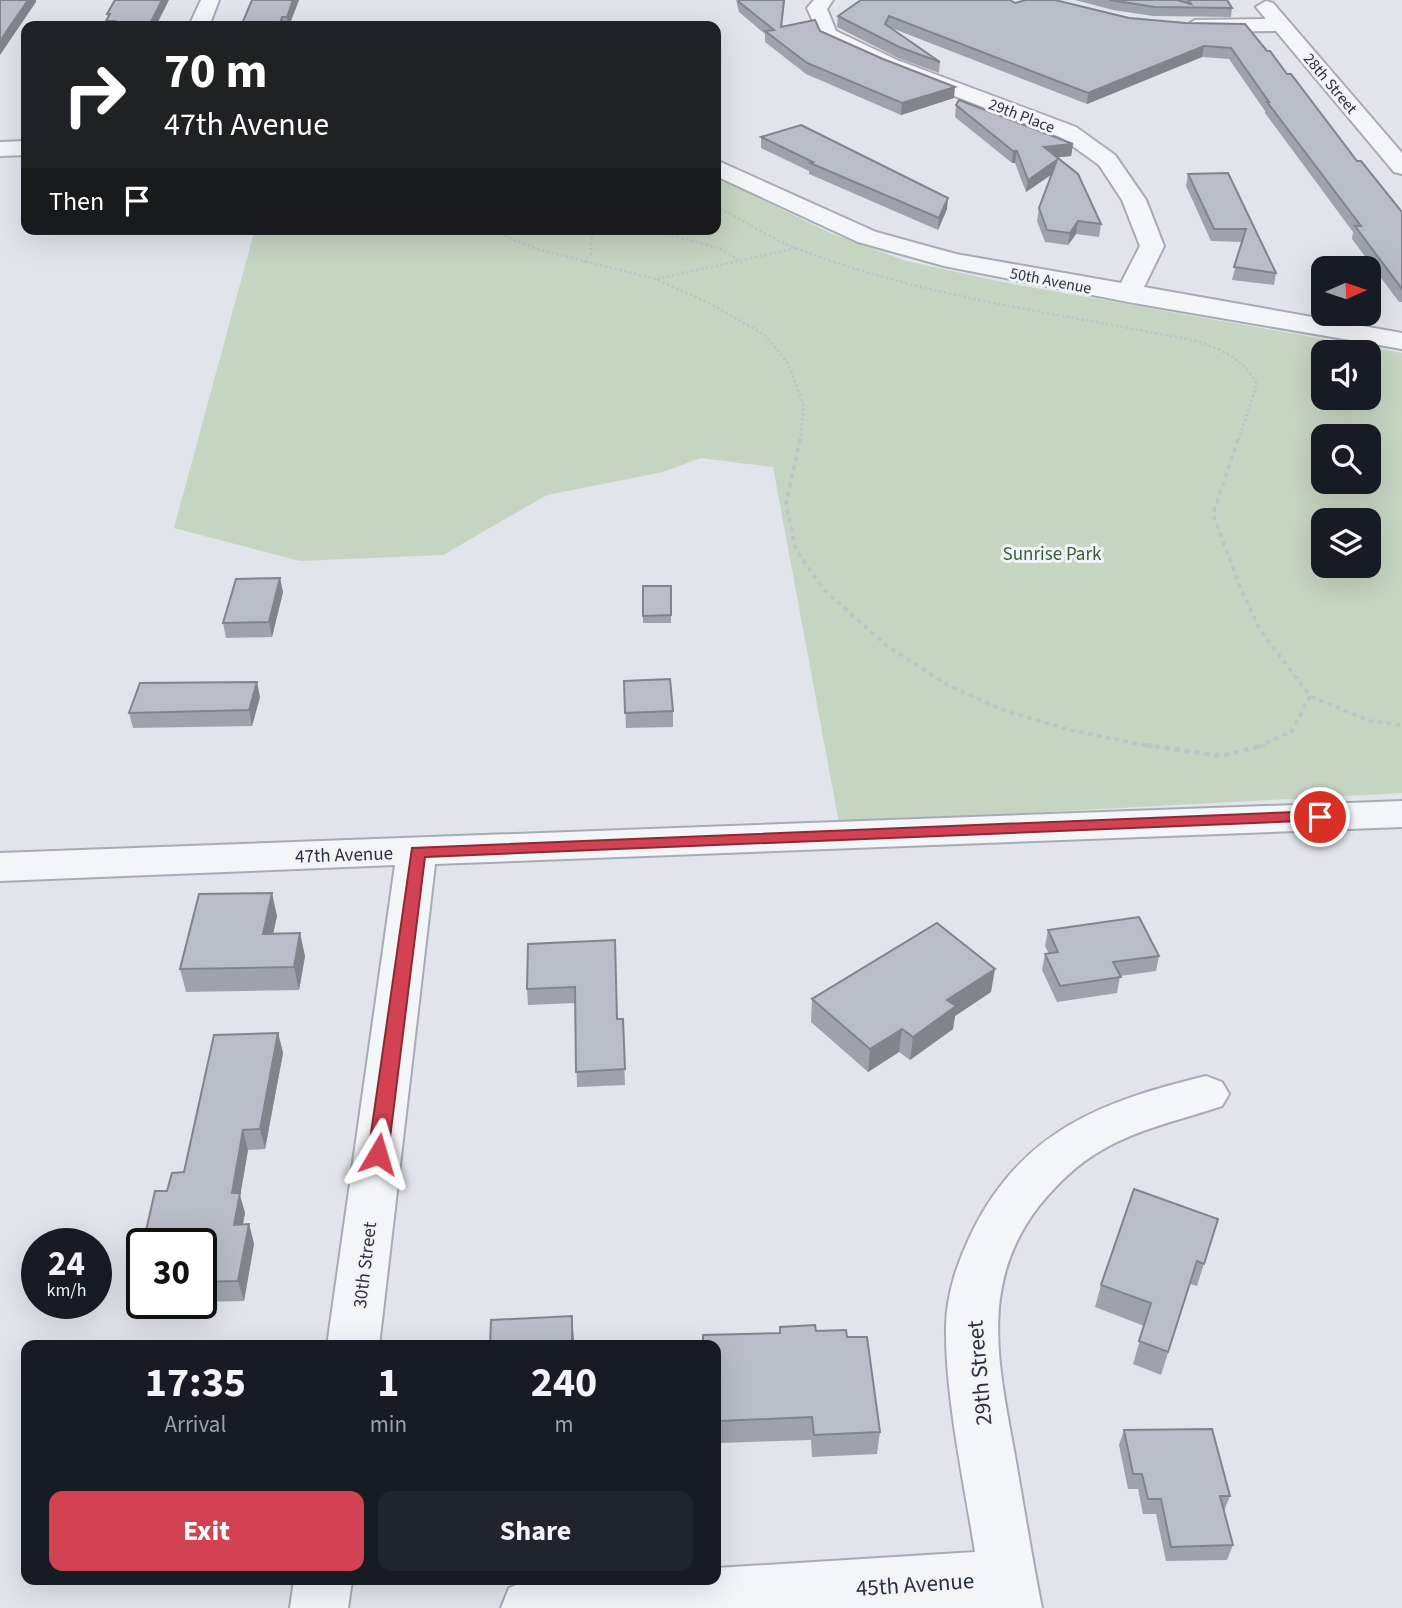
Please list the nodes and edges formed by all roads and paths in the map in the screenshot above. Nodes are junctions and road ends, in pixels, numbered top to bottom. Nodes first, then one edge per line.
1 (211, 0) edge
2 (824, 0) edge
3 (1260, 0) edge
4 (201, 21) edge
5 (1175, 25) edge
6 (1281, 25) junction
7 (21, 148) edge
8 (0, 149) edge
9 (1402, 167) edge
10 (721, 169) edge
11 (721, 210) edge
12 (504, 235) edge
13 (592, 235) edge
14 (671, 235) edge
15 (797, 248) junction
16 (742, 262) junction
17 (584, 263) junction
18 (656, 279) junction
19 (1128, 294) junction
20 (1402, 341) edge
21 (1310, 696) junction
22 (1402, 725) edge
23 (1402, 814) edge
24 (417, 852) junction
25 (0, 867) edge
26 (1206, 1094) dead end
27 (354, 1340) edge
28 (322, 1585) edge
29 (1010, 1593) edge
30 (319, 1608) edge
31 (530, 1608) edge

1 - 4 street
2 - 19 street, 29th Place
3 - 6 street, 28th Street
5 - 6 street
6 - 9 street, 28th Street
7 - 8 street
10 - 19 street, 50th Avenue
11 - 15 path
12 - 17 path
13 - 17 path
14 - 16 path
15 - 16 path
15 - 21 path
16 - 18 path
17 - 18 path
18 - 21 path
19 - 20 street, 50th Avenue
21 - 22 path
23 - 24 street, 47th Avenue
24 - 25 street, 47th Avenue
24 - 27 street, 30th Street
26 - 29 street, 29th Street
28 - 30 street
29 - 31 street, 45th Avenue

